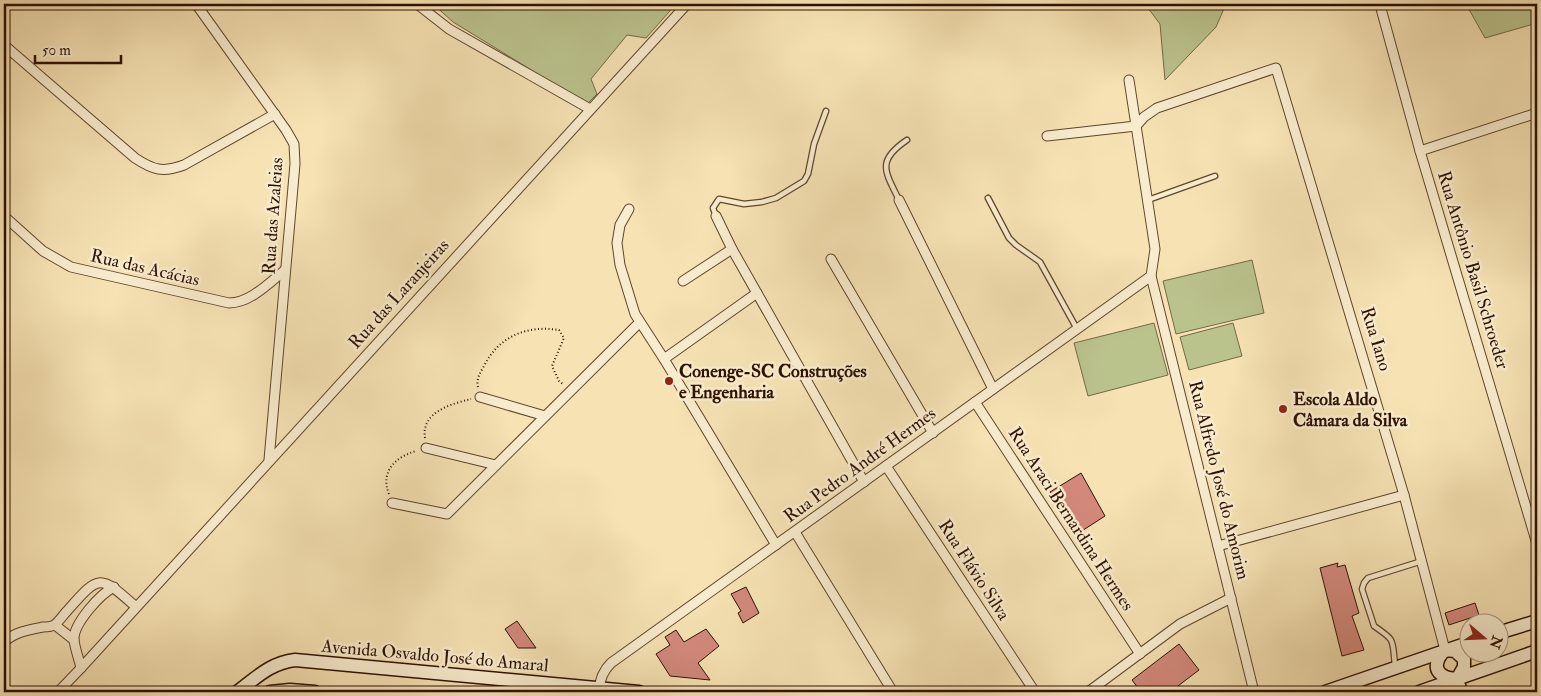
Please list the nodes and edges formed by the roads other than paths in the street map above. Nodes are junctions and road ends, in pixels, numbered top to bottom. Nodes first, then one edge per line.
1 (196, 4) edge
2 (417, 4) edge
3 (687, 4) edge
4 (1380, 5) dead end
5 (4, 45) edge
6 (1129, 80) dead end
7 (590, 110) junction
8 (826, 111) dead end
9 (1537, 113) edge
10 (275, 114) junction
11 (1136, 126) junction
12 (1048, 136) dead end
13 (907, 140) dead end
14 (1420, 151) junction
15 (1215, 176) dead end
16 (988, 198) dead end
17 (898, 200) joint
18 (1148, 200) junction
19 (629, 209) dead end
20 (4, 216) edge
21 (716, 216) joint
22 (732, 249) junction
23 (832, 259) dead end
24 (286, 270) junction
25 (1151, 276) junction
26 (683, 281) dead end
27 (757, 293) junction
28 (639, 323) junction
29 (1077, 330) junction
30 (664, 360) junction
31 (993, 389) junction
32 (480, 397) dead end
33 (975, 402) junction
34 (544, 416) junction
35 (933, 433) junction
36 (426, 448) dead end
37 (269, 461) junction
38 (496, 465) junction
39 (886, 466) junction
40 (864, 482) junction
41 (1404, 495) junction
42 (392, 503) dead end
43 (1537, 508) edge
44 (1528, 511) junction
45 (795, 532) junction
46 (1537, 544) edge
47 (776, 545) junction
48 (1218, 546) junction
49 (1422, 561) junction
50 (114, 587) junction
51 (1231, 598) junction
52 (76, 601) junction
53 (136, 607) junction
54 (87, 613) junction
55 (1537, 621) edge
56 (55, 625) junction
57 (1508, 630) edge
58 (74, 640) junction
59 (4, 642) edge
60 (1458, 646) edge
61 (1444, 650) junction
62 (1537, 651) edge
63 (1140, 654) junction
64 (81, 668) junction
65 (1396, 669) junction
66 (1457, 679) junction
67 (599, 690) edge
68 (58, 692) edge
69 (237, 692) edge
70 (270, 692) edge
71 (315, 692) edge
72 (639, 692) edge
73 (893, 692) edge
74 (1035, 692) edge
75 (1088, 692) edge
76 (1254, 692) edge
77 (1325, 692) edge
78 (1419, 692) edge
79 (1461, 692) edge

1 - 10 street, Rua das Azaleias
2 - 7 street
3 - 7 street, Rua das Laranjeiras
4 - 14 street, Rua Antônio Basil Schroeder
5 - 10 street
6 - 11 street
7 - 37 street, Rua das Laranjeiras
8 - 21 lane
9 - 14 street
10 - 24 street, Rua das Azaleias
11 - 12 street
11 - 18 street
11 - 41 street, Rua Iano
13 - 17 lane
14 - 44 street, Rua Antônio Basil Schroeder
15 - 18 lane
16 - 29 lane
17 - 31 street
18 - 25 street
19 - 28 street
20 - 24 street, Rua das Acácias
21 - 22 street
22 - 26 street
22 - 27 street
23 - 35 street
24 - 37 street, Rua das Azaleias
25 - 29 street, Rua Pedro André Hermes
25 - 48 street, Rua Alfredo José do Amorim
27 - 30 street
27 - 40 street
28 - 30 street
28 - 34 street
29 - 31 street, Rua Pedro André Hermes
30 - 47 street
31 - 33 street, Rua Pedro André Hermes
32 - 34 street
33 - 35 street, Rua Pedro André Hermes
33 - 63 street, Rua Araci Bernardina Hermes
34 - 38 street
35 - 39 street, Rua Pedro André Hermes
36 - 38 street
37 - 53 street, Rua das Laranjeiras
38 - 42 street
39 - 40 street, Rua Pedro André Hermes
39 - 74 street, Rua Flávio Silva
40 - 45 street, Rua Pedro André Hermes
41 - 48 street
41 - 49 street, Rua Iano
43 - 44 street
44 - 46 street, Rua Antônio Basil Schroeder
45 - 47 street, Rua Pedro André Hermes
45 - 73 street
47 - 67 street, Rua Pedro André Hermes
48 - 51 street, Rua Alfredo José do Amorim
49 - 61 street, Rua Iano
49 - 65 lane
50 - 52 street
50 - 53 street
50 - 54 street
51 - 63 street
51 - 76 street, Rua Alfredo José do Amorim
52 - 54 street
52 - 56 street
53 - 64 street, Rua das Laranjeiras
54 - 58 street
55 - 57 main road
56 - 58 street
56 - 59 street
58 - 64 street
60 - 61 main road
61 - 65 main road
61 - 66 main road
61 - 66 main road
62 - 66 main road
63 - 75 street
64 - 68 street, Rua das Laranjeiras
65 - 77 main road
66 - 78 main road
66 - 79 main road
67 - 69 main road, Avenida Osvaldo José do Amaral
67 - 72 main road, Avenida Osvaldo José do Amaral
70 - 71 main road

